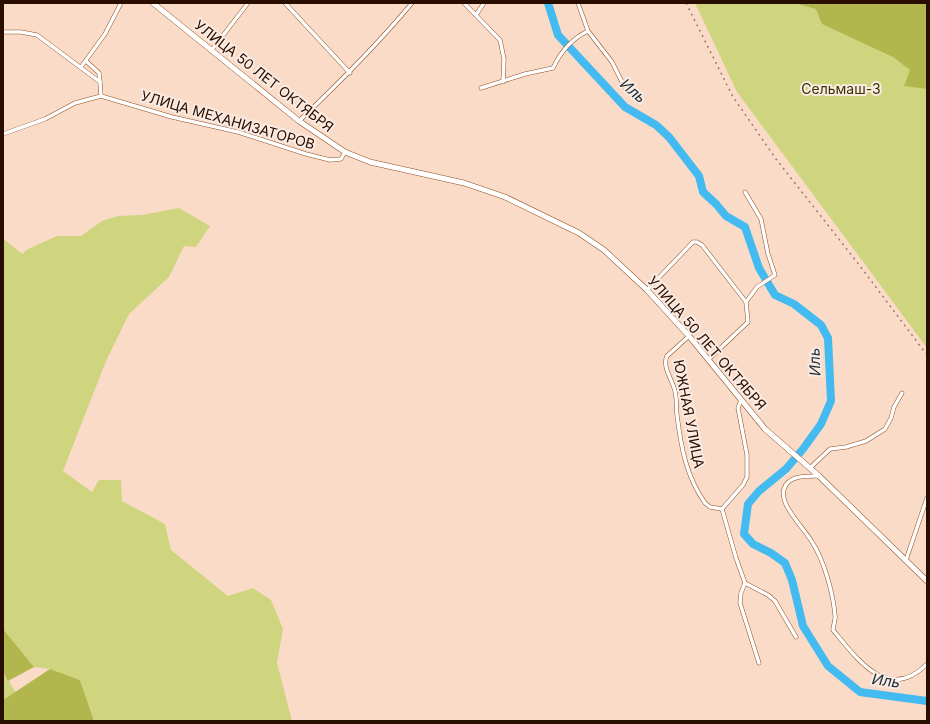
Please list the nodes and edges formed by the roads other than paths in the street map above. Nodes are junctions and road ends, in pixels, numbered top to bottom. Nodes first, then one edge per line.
1 (121, 3) edge
2 (154, 3) edge
3 (248, 3) edge
4 (285, 3) edge
5 (412, 3) edge
6 (464, 3) edge
7 (484, 3) edge
8 (578, 3) edge
9 (476, 15) junction
10 (588, 30) junction
11 (4, 32) edge
12 (211, 51) junction
13 (86, 61) junction
14 (80, 67) junction
15 (350, 73) junction
16 (100, 82) junction
17 (503, 82) junction
18 (481, 88) dead end
19 (625, 88) dead end
20 (101, 96) junction
21 (298, 121) junction
22 (3, 134) edge
23 (345, 152) junction
24 (745, 192) dead end
25 (647, 290) junction
26 (746, 302) junction
27 (689, 336) junction
28 (710, 360) junction
29 (902, 393) dead end
30 (741, 400) junction
31 (808, 466) junction
32 (819, 476) junction
33 (927, 498) edge
34 (722, 509) junction
35 (906, 560) junction
36 (927, 581) edge
37 (746, 583) junction
38 (796, 637) dead end
39 (760, 663) dead end
40 (927, 664) edge

1 - 13 street
2 - 12 street, УЛИЦА 50 ЛЕТ ОКТЯБРЯ
3 - 12 street
4 - 15 street
5 - 15 street
6 - 9 street
7 - 9 street
8 - 10 street
9 - 17 street
10 - 17 street
10 - 19 street
11 - 14 street
12 - 21 street, УЛИЦА 50 ЛЕТ ОКТЯБРЯ
13 - 14 street
13 - 16 street
14 - 16 street
15 - 21 street
16 - 20 street
17 - 18 street
20 - 22 street
20 - 23 street, УЛИЦА МЕХАНИЗАТОРОВ
21 - 23 street, УЛИЦА 50 ЛЕТ ОКТЯБРЯ
23 - 25 street, УЛИЦА 50 ЛЕТ ОКТЯБРЯ
24 - 26 street
25 - 26 street
25 - 27 street, УЛИЦА 50 ЛЕТ ОКТЯБРЯ
26 - 28 street
27 - 28 street, УЛИЦА 50 ЛЕТ ОКТЯБРЯ
27 - 34 street, ЮЖНАЯ УЛИЦА
28 - 30 street, УЛИЦА 50 ЛЕТ ОКТЯБРЯ
29 - 31 street
30 - 31 street, УЛИЦА 50 ЛЕТ ОКТЯБРЯ
30 - 34 street
31 - 32 street, УЛИЦА 50 ЛЕТ ОКТЯБРЯ
32 - 35 street, УЛИЦА 50 ЛЕТ ОКТЯБРЯ
32 - 40 street
33 - 35 street
34 - 37 street
35 - 36 street, УЛИЦА 50 ЛЕТ ОКТЯБРЯ
37 - 38 street
37 - 39 street

